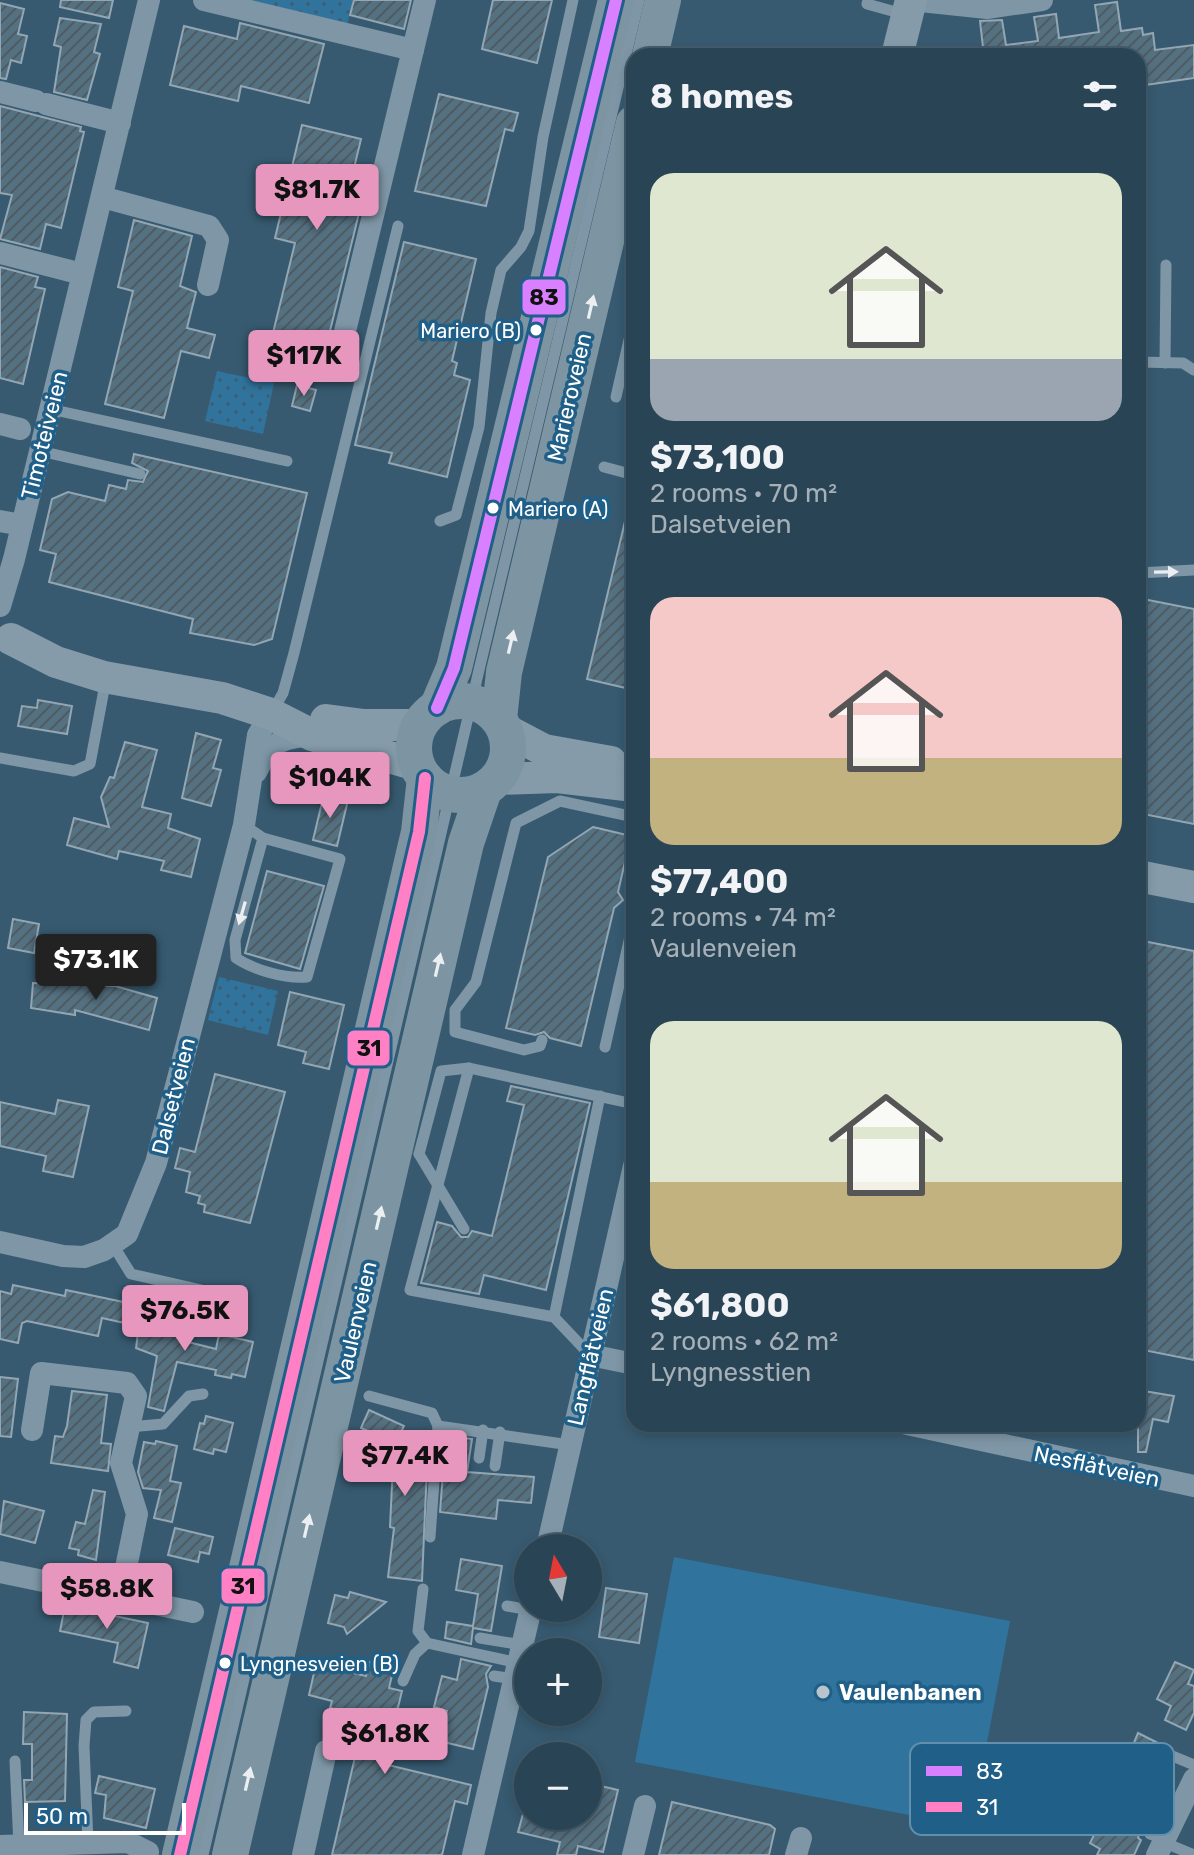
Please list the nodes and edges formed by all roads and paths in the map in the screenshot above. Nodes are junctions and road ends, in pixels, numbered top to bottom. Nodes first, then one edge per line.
1 (149, 0) edge
2 (204, 0) edge
3 (425, 0) edge
4 (573, 0) edge
5 (616, 0) edge
6 (639, 0) edge
7 (663, 0) edge
8 (868, 0) edge
9 (1042, 0) edge
10 (910, 5) edge
11 (627, 48) edge
12 (652, 48) edge
13 (899, 48) edge
14 (413, 50) junction
15 (626, 54) edge
16 (0, 92) edge
17 (120, 123) junction
18 (626, 157) edge
19 (102, 197) junction
20 (398, 226) dead end
21 (0, 253) edge
22 (1166, 265) dead end
23 (82, 274) junction
24 (208, 285) dead end
25 (626, 353) edge
26 (322, 357) dead end
27 (1146, 362) edge
28 (1165, 363) junction
29 (1194, 370) edge
30 (616, 397) dead end
31 (49, 409) junction
32 (40, 451) junction
33 (287, 461) dead end
34 (604, 467) dead end
35 (626, 473) edge
36 (140, 474) dead end
37 (440, 521) dead end
38 (11, 523) edge
39 (1194, 570) edge
40 (1146, 573) edge
41 (2, 601) edge
42 (5, 646) edge
43 (105, 677) junction
44 (271, 714) junction
45 (467, 717) junction
46 (312, 735) junction
47 (0, 758) edge
48 (626, 765) edge
49 (254, 776) junction
50 (455, 781) junction
51 (626, 785) edge
52 (626, 815) edge
53 (254, 832) junction
54 (1146, 878) edge
55 (1194, 887) edge
56 (626, 972) edge
57 (542, 1040) dead end
58 (605, 1047) dead end
59 (469, 1068) junction
60 (600, 1096) junction
61 (626, 1102) edge
62 (626, 1200) edge
63 (464, 1229) dead end
64 (0, 1242) edge
65 (113, 1245) junction
66 (241, 1299) dead end
67 (554, 1317) junction
68 (590, 1355) junction
69 (626, 1362) edge
70 (203, 1394) dead end
71 (369, 1396) dead end
72 (438, 1426) junction
73 (129, 1427) junction
74 (32, 1430) dead end
75 (483, 1430) junction
76 (500, 1432) junction
77 (944, 1432) edge
78 (570, 1445) junction
79 (479, 1458) dead end
80 (495, 1466) dead end
81 (1194, 1486) edge
82 (550, 1534) edge
83 (430, 1537) dead end
84 (0, 1572) edge
85 (423, 1589) dead end
86 (120, 1597) junction
87 (507, 1606) dead end
88 (514, 1607) edge
89 (193, 1612) dead end
90 (527, 1622) edge
91 (480, 1638) dead end
92 (427, 1643) junction
93 (512, 1666) junction
94 (403, 1681) dead end
95 (126, 1711) dead end
96 (326, 1751) dead end
97 (1174, 1757) edge
98 (15, 1761) dead end
99 (1194, 1765) edge
100 (1194, 1779) edge
101 (645, 1806) dead end
102 (1174, 1816) edge
103 (1159, 1843) edge
104 (10, 1846) edge
105 (97, 1847) edge
106 (164, 1854) edge
107 (203, 1855) edge
108 (230, 1855) edge
109 (303, 1855) edge
110 (473, 1855) edge
111 (633, 1855) edge
112 (1194, 1855) edge

1 - 17 street, Timoteiveien
2 - 14 street
3 - 14 street
4 - 37 lane
5 - 45 main road
6 - 11 lane
7 - 12 main road
8 - 10 lane
9 - 10 street
10 - 13 main road
14 - 26 street
15 - 45 lane
16 - 17 street
17 - 19 street, Timoteiveien
45 -> 18 main road, Marieroveien
19 - 23 street, Timoteiveien
19 - 24 street
20 - 44 lane
21 - 23 street
22 - 28 lane
23 - 31 street, Timoteiveien
25 - 30 lane
27 - 28 lane
28 - 29 lane
31 - 32 street, Timoteiveien
31 - 33 lane
32 - 36 lane
32 - 38 street, Timoteiveien
34 - 35 lane
38 - 41 street, Timoteiveien
40 -> 39 lane
41 - 42 street, Timoteiveien
42 - 43 main road
43 - 44 main road
43 - 47 lane
44 - 45 main road
44 - 46 main road
44 - 49 street, Dalsetveien
45 - 48 main road
45 - 50 lane
45 - 50 main road
45 - 50 main road
46 - 49 street, Dalsetveien
46 - 50 main road
49 - 53 street, Dalsetveien
50 - 51 main road
50 - 106 main road
50 - 107 lane
108 -> 50 main road, Vaulenveien
52 - 57 lane
53 -> 53 lane
53 - 65 street, Dalsetveien
54 - 55 main road
56 - 58 lane
59 - 60 lane
59 - 63 lane, bridge
59 - 67 lane
60 - 61 lane
60 - 67 lane
62 - 68 street, Langflåtveien
64 - 65 street
65 - 66 lane
67 - 68 lane
68 - 69 street
68 - 78 street, Langflåtveien
70 - 73 lane
71 - 72 lane
72 - 75 lane
72 - 83 lane
73 - 74 street
73 - 86 street
75 - 76 lane
75 - 79 lane
76 - 78 lane
76 - 80 lane
77 - 81 street, Nesflåtveien
78 - 82 street, Langflåtveien
84 - 86 street
85 - 92 lane
86 - 89 street
87 - 88 lane
90 - 93 street
91 - 93 lane
92 - 93 lane
92 - 94 lane
93 - 110 street
95 - 105 lane
96 - 109 street
97 - 99 lane
98 - 104 lane
100 - 102 street
101 - 111 street
103 - 112 lane
104 - 105 street
105 - 106 street

